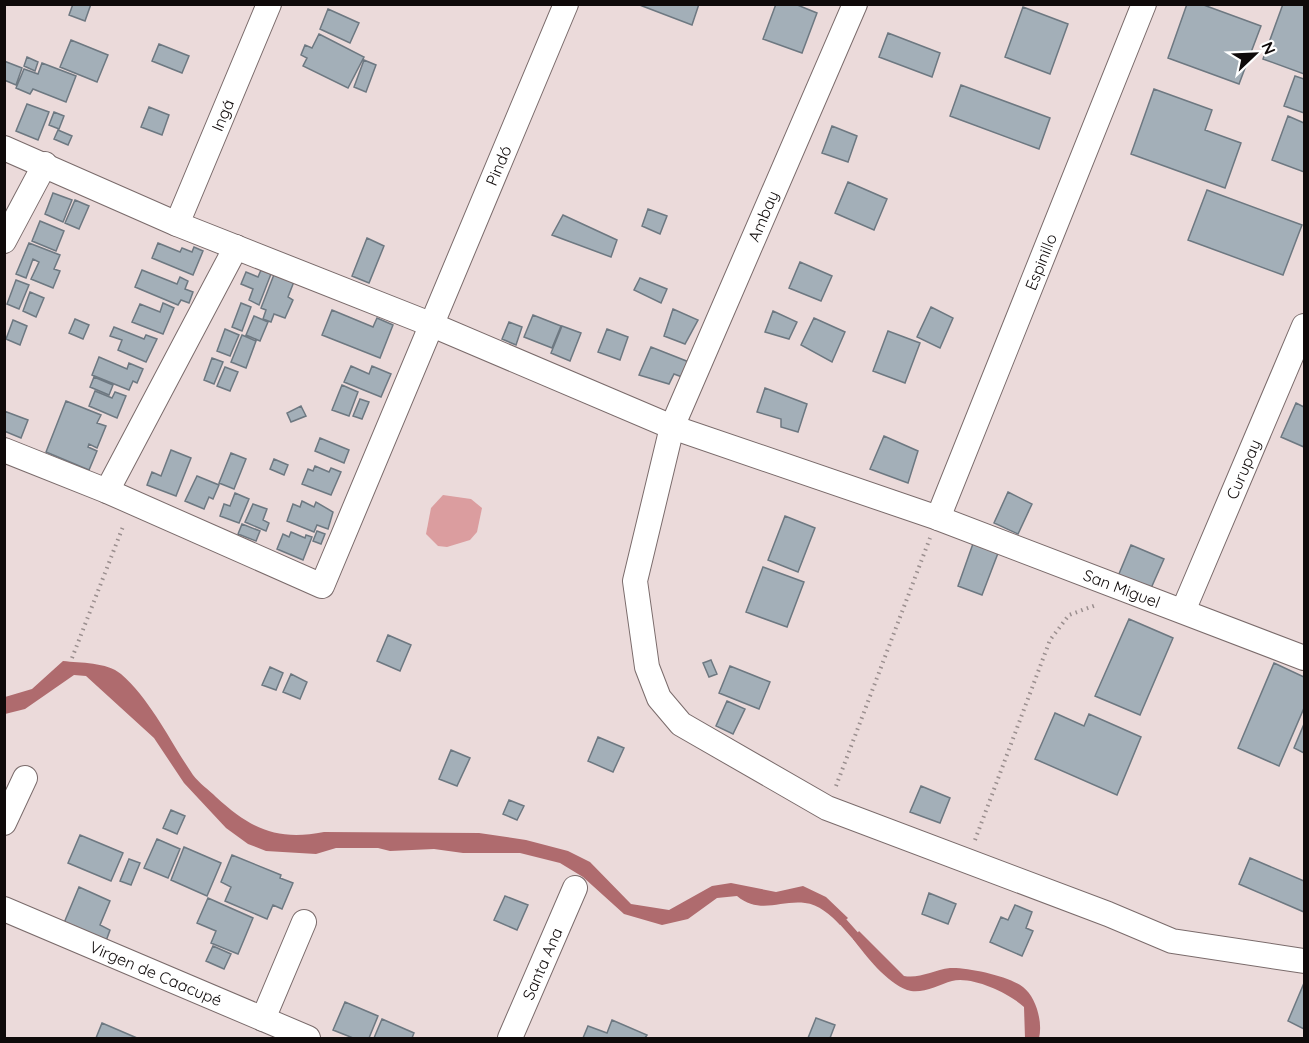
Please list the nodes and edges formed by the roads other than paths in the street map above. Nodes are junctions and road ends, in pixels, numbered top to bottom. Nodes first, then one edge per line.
1 (268, 4) edge
2 (566, 4) edge
3 (855, 4) edge
4 (1144, 4) edge
5 (4, 148) edge
6 (45, 164) junction
7 (177, 224) junction
8 (4, 241) edge
9 (236, 247) junction
10 (430, 324) junction
11 (1305, 326) edge
12 (672, 427) junction
13 (4, 450) edge
14 (107, 491) junction
15 (938, 518) junction
16 (1183, 611) junction
17 (1305, 658) edge
18 (25, 778) dead end
19 (4, 824) edge
20 (575, 888) dead end
21 (4, 909) edge
22 (304, 922) dead end
23 (1304, 961) edge
24 (263, 1019) junction
25 (308, 1038) edge
26 (510, 1038) edge

1 - 7 street, Ingá
2 - 10 street, Pindó
3 - 12 street, Ambay
4 - 15 street, Espinillo
5 - 6 street, San Miguel
6 - 7 street, San Miguel
6 - 8 street
7 - 9 street, San Miguel
9 - 10 street, San Miguel
9 - 14 street
10 - 12 street, San Miguel
10 - 14 street, Pindó
11 - 16 street, Curupay
12 - 15 street, San Miguel
12 - 23 street, Ambay
13 - 14 street
15 - 16 street, San Miguel
16 - 17 street, San Miguel
18 - 19 street
20 - 26 street, Santa Ana
21 - 24 street, Virgen de Caacupé
22 - 24 street
24 - 25 street, Virgen de Caacupé

